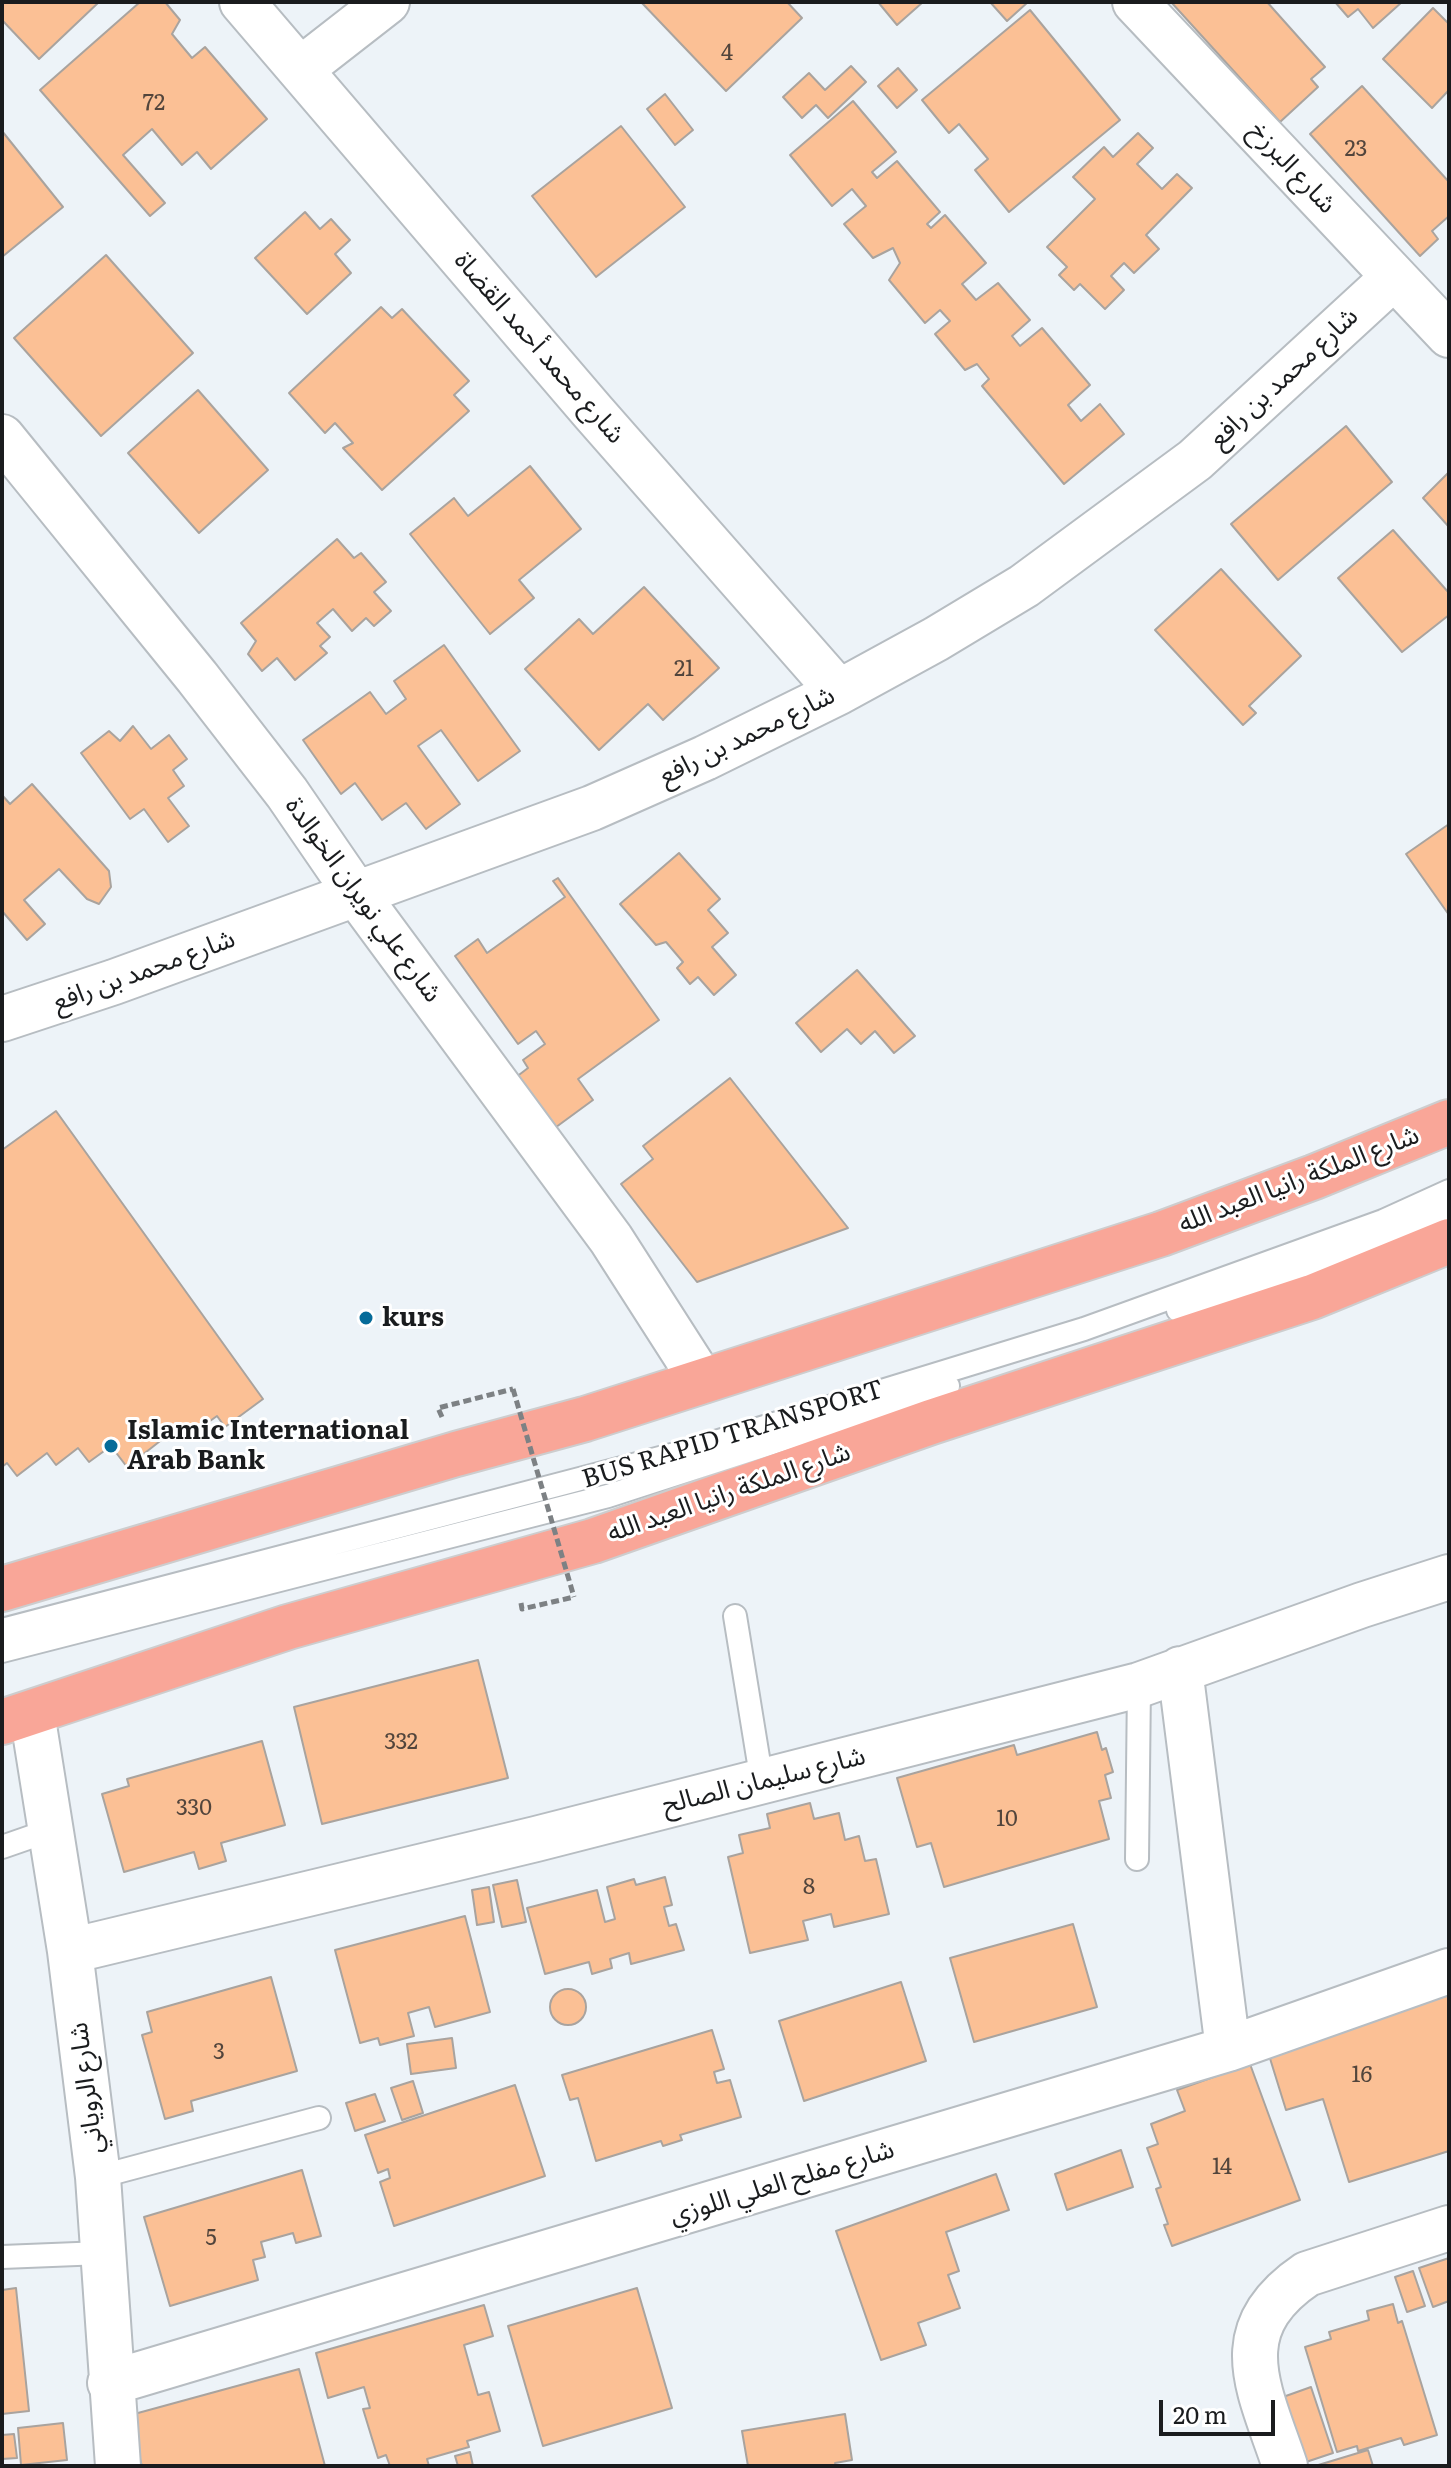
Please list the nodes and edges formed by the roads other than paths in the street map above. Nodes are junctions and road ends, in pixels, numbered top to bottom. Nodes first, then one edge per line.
1 (242, 2) edge
2 (387, 2) edge
3 (1135, 2) edge
4 (301, 69) junction
5 (1394, 277) junction
6 (1449, 335) edge
7 (7, 452) edge
8 (839, 692) junction
9 (357, 895) junction
10 (2, 1019) edge
11 (1449, 1122) edge
12 (1449, 1191) edge
13 (1449, 1212) edge
14 (1449, 1241) edge
15 (702, 1381) junction
16 (546, 1501) junction
17 (1449, 1577) edge
18 (2, 1589) edge
19 (735, 1616) dead end
20 (2, 1630) edge
21 (2, 1651) edge
22 (1180, 1669) junction
23 (1139, 1685) junction
24 (17, 1717) edge
25 (762, 1782) junction
26 (51, 1830) junction
27 (2, 1847) edge
28 (1137, 1859) dead end
29 (70, 1951) junction
30 (1449, 1971) edge
31 (1228, 2049) junction
32 (319, 2118) dead end
33 (98, 2177) junction
34 (1449, 2228) edge
35 (102, 2253) junction
36 (2, 2257) edge
37 (110, 2383) junction
38 (118, 2466) edge
39 (1285, 2466) edge

1 - 4 street, شارع محمد أحمد القضاة
2 - 4 street
3 - 5 street, شارع البرزخ
4 - 8 street, شارع محمد أحمد القضاة
5 - 6 street, شارع البرزخ
5 - 8 street, شارع محمد بن رافع
7 - 9 street, شارع علي نويران الخوالدة
8 - 9 street, شارع محمد بن رافع
9 - 10 street, شارع محمد بن رافع
9 - 15 street, شارع علي نويران الخوالدة
11 - 15 main road, شارع الملكة رانيا العبد الله
12 - 16 lane, BUS RAPID TRANSPORT
13 - 16 lane, BUS RAPID TRANSPORT
14 - 24 main road, شارع الملكة رانيا العبد الله
15 - 18 main road, شارع الملكة رانيا العبد الله
16 - 20 lane, BUS RAPID TRANSPORT
16 - 21 lane, BUS RAPID TRANSPORT
17 - 22 street, شارع سليمان الصالح
19 - 25 lane
22 - 23 street, شارع سليمان الصالح
22 - 31 street
23 - 25 street, شارع سليمان الصالح
23 - 28 lane
24 - 26 street, شارع الروياني
25 - 29 street, شارع سليمان الصالح
26 - 27 lane
26 - 29 street, شارع الروياني
29 - 33 street, شارع الروياني
30 - 31 street, شارع مفلح العلي اللوزي
31 - 37 street, شارع مفلح العلي اللوزي
32 - 33 lane
33 - 35 street, شارع الروياني
34 - 39 street
35 - 36 lane
35 - 37 street, شارع الروياني
37 - 38 street, شارع الروياني

